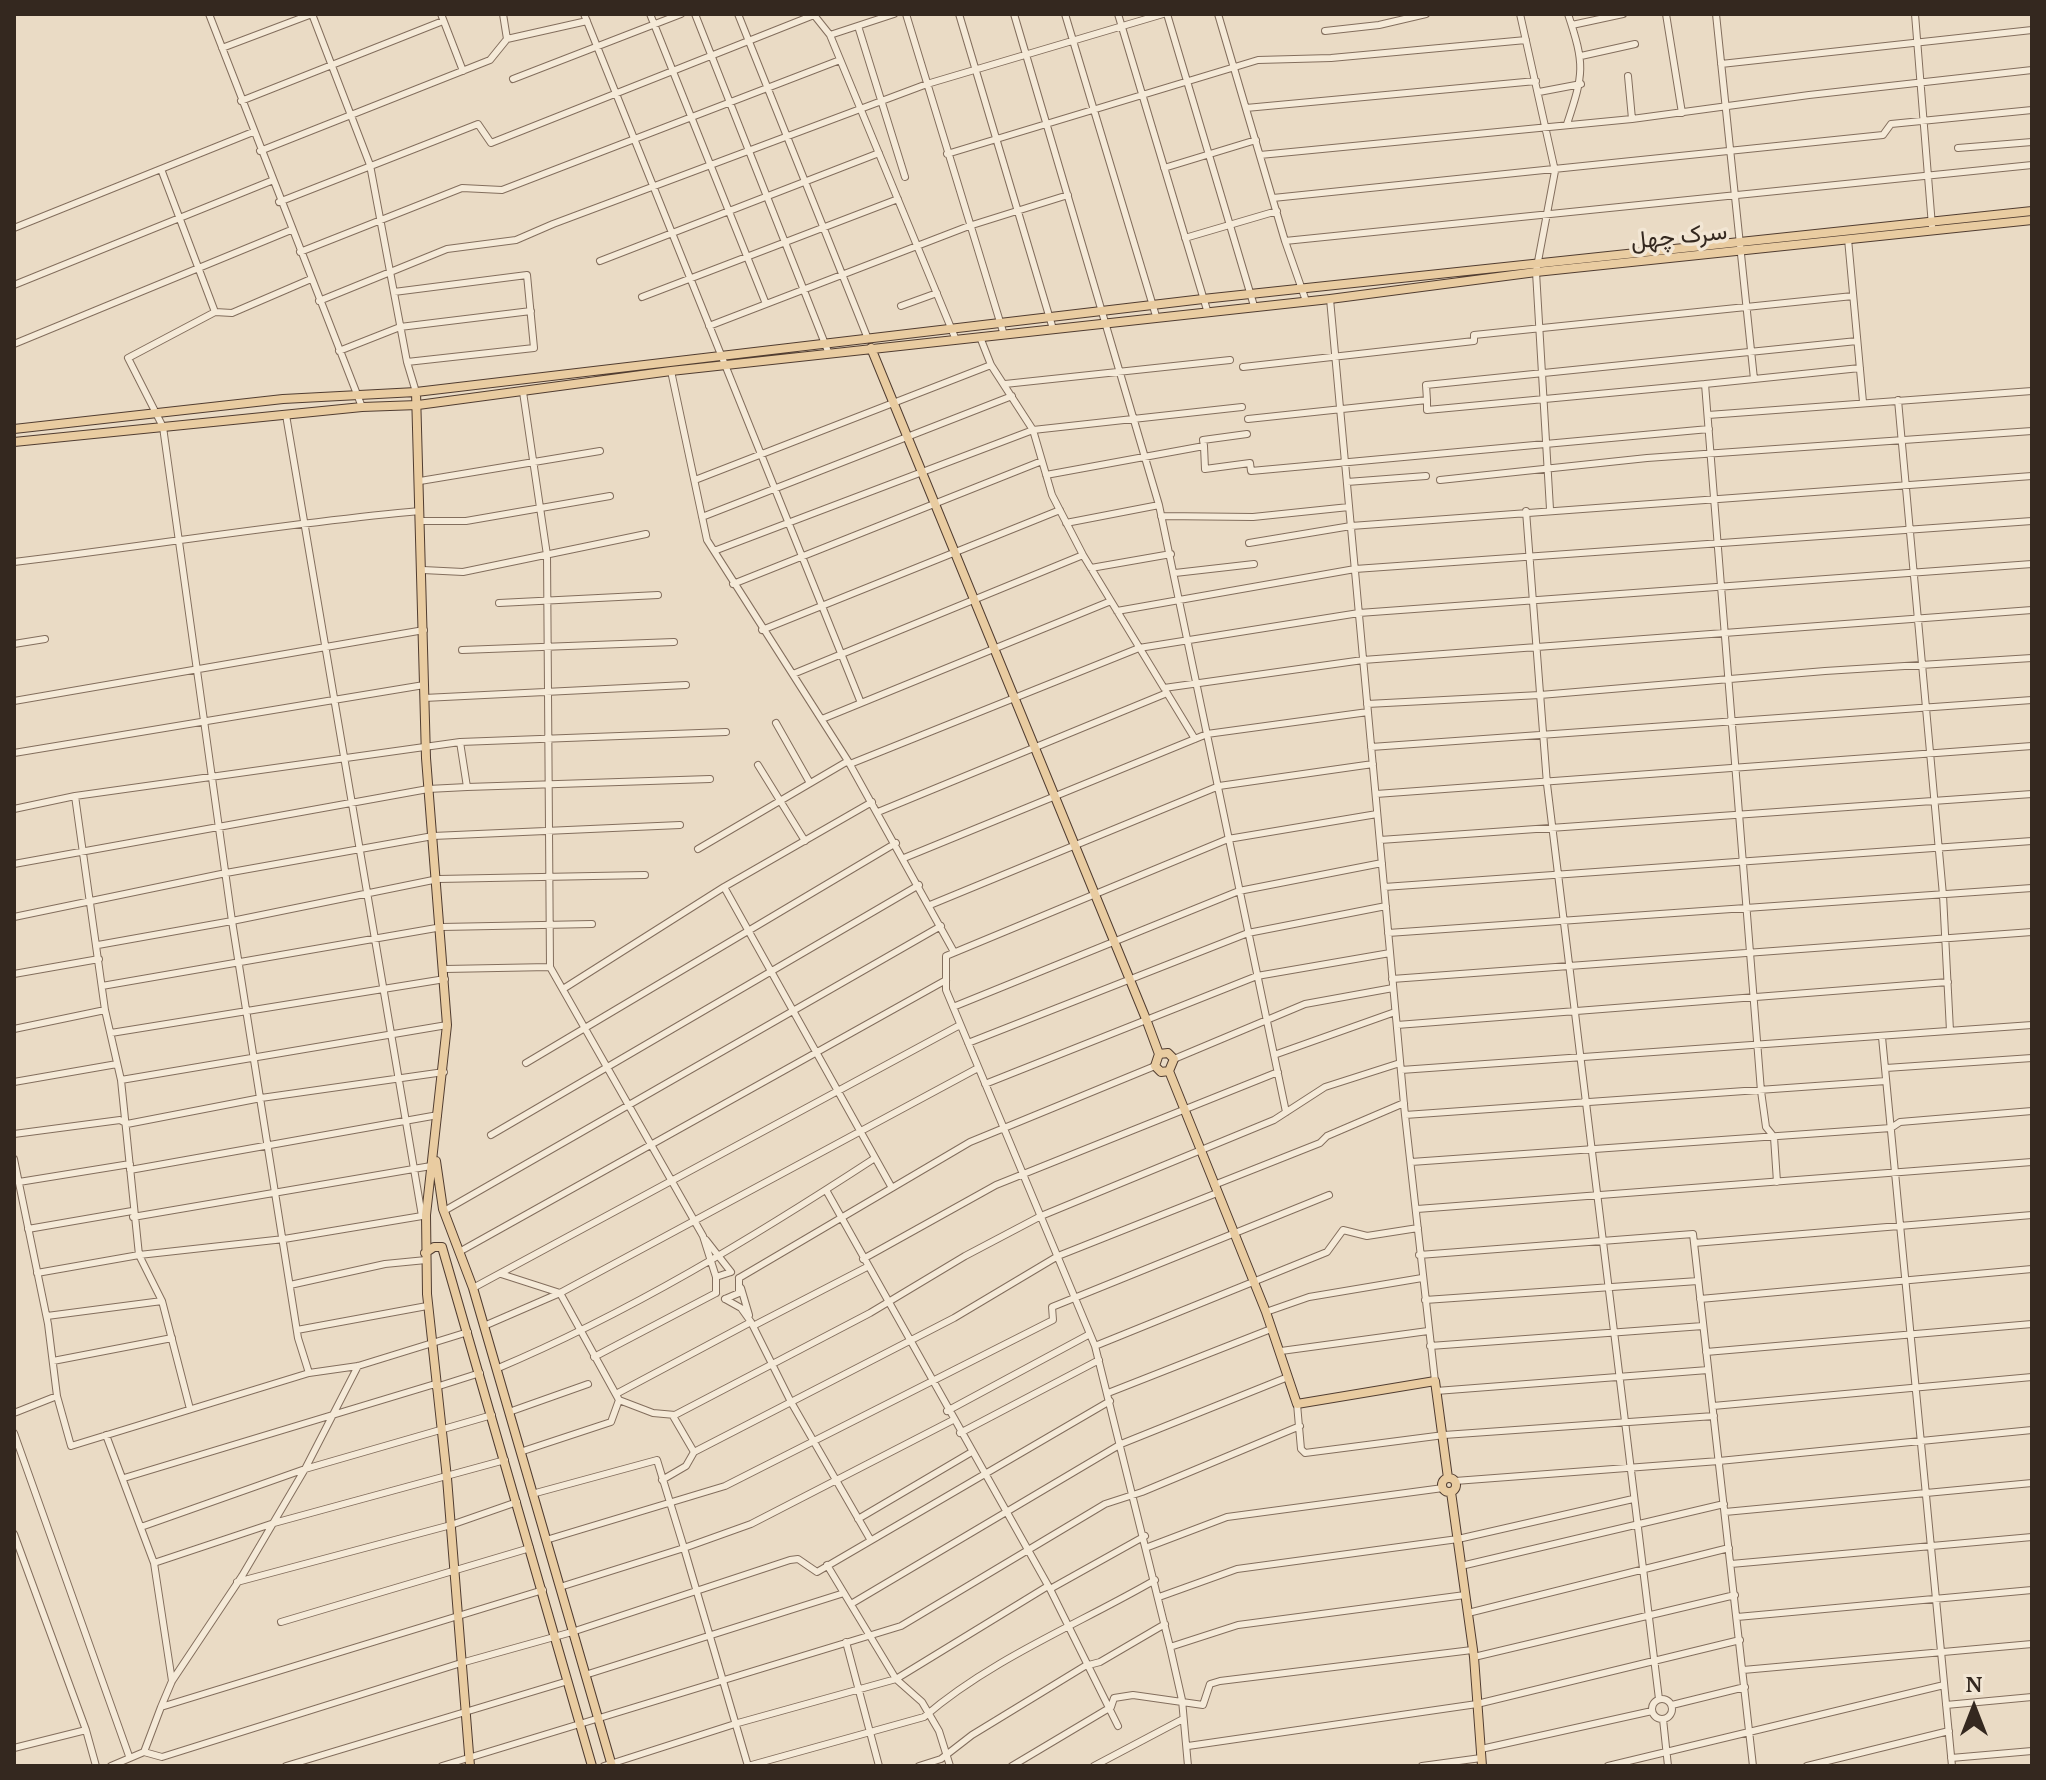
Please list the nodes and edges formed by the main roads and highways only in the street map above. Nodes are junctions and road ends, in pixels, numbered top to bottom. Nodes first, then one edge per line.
1 (2032, 211) edge
2 (2032, 220) edge
3 (1932, 226) junction
4 (1742, 246) junction
5 (1536, 268) junction
6 (954, 336) junction
7 (868, 339) junction
8 (872, 349) junction
9 (416, 392) junction
10 (418, 405) junction
11 (14, 429) edge
12 (14, 442) edge
13 (1159, 1054) junction
14 (1169, 1071) junction
15 (434, 1149) junction
16 (425, 1256) junction
17 (1481, 1758) edge
18 (470, 1762) edge
19 (609, 1765) edge
20 (592, 1766) edge

1 - 3 main road
2 - 3 main road, سرک چهل
3 - 4 main road
3 - 4 main road, سرک چهل
4 - 5 main road, سرک چهل
5 - 6 main road
5 - 6 main road, سرک چهل
6 - 7 main road
6 - 8 main road
7 - 8 main road
7 - 9 main road
8 - 10 main road
8 - 13 main road
9 - 10 main road
9 - 11 main road
10 - 12 main road
10 - 15 main road
13 - 14 main road
13 - 14 main road
14 - 17 main road
15 - 16 main road
15 - 19 main road
16 - 18 main road
16 - 20 main road

